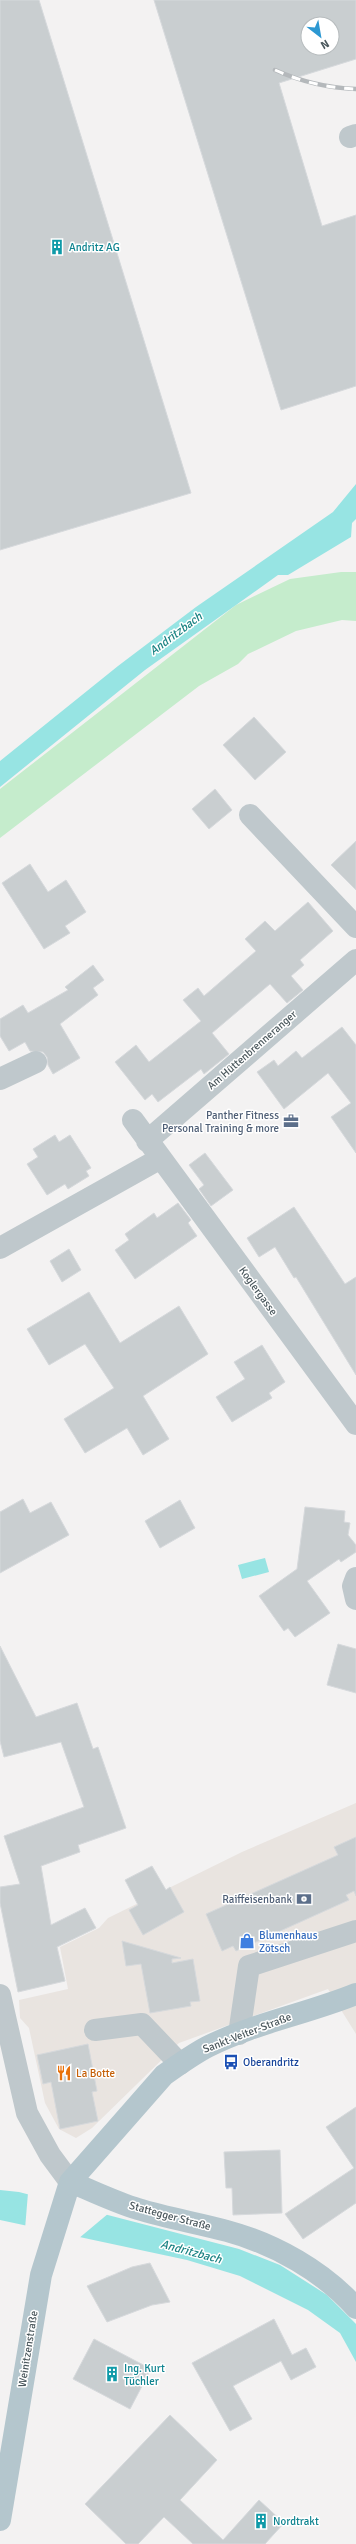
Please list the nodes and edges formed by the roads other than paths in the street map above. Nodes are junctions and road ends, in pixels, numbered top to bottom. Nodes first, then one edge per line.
1 (250, 814) dead end
2 (356, 927) edge
3 (356, 960) edge
4 (36, 1062) dead end
5 (0, 1079) edge
6 (133, 1120) dead end
7 (147, 1140) junction
8 (161, 1158) junction
9 (0, 1248) edge
10 (356, 1424) edge
11 (356, 1578) edge
12 (356, 1599) edge
13 (356, 1931) edge
14 (356, 1994) edge
15 (0, 1995) edge
16 (96, 2030) dead end
17 (239, 2034) junction
18 (180, 2064) junction
19 (67, 2191) junction
20 (356, 2308) edge
21 (0, 2520) edge

1 - 2 street
3 - 7 street, Am Hüttenbrenneranger
4 - 5 street
6 - 7 street
7 - 8 street
8 - 9 street
8 - 10 street, Koglergasse
11 - 12 street
13 - 17 street
14 - 17 main road, Sankt-Veiter-Straße
15 - 19 street
16 - 18 street
17 - 18 main road, Sankt-Veiter-Straße
18 - 19 main road, Sankt-Veiter-Straße
19 - 20 main road, Stattegger Straße
19 - 21 main road, Weinitzenstraße

